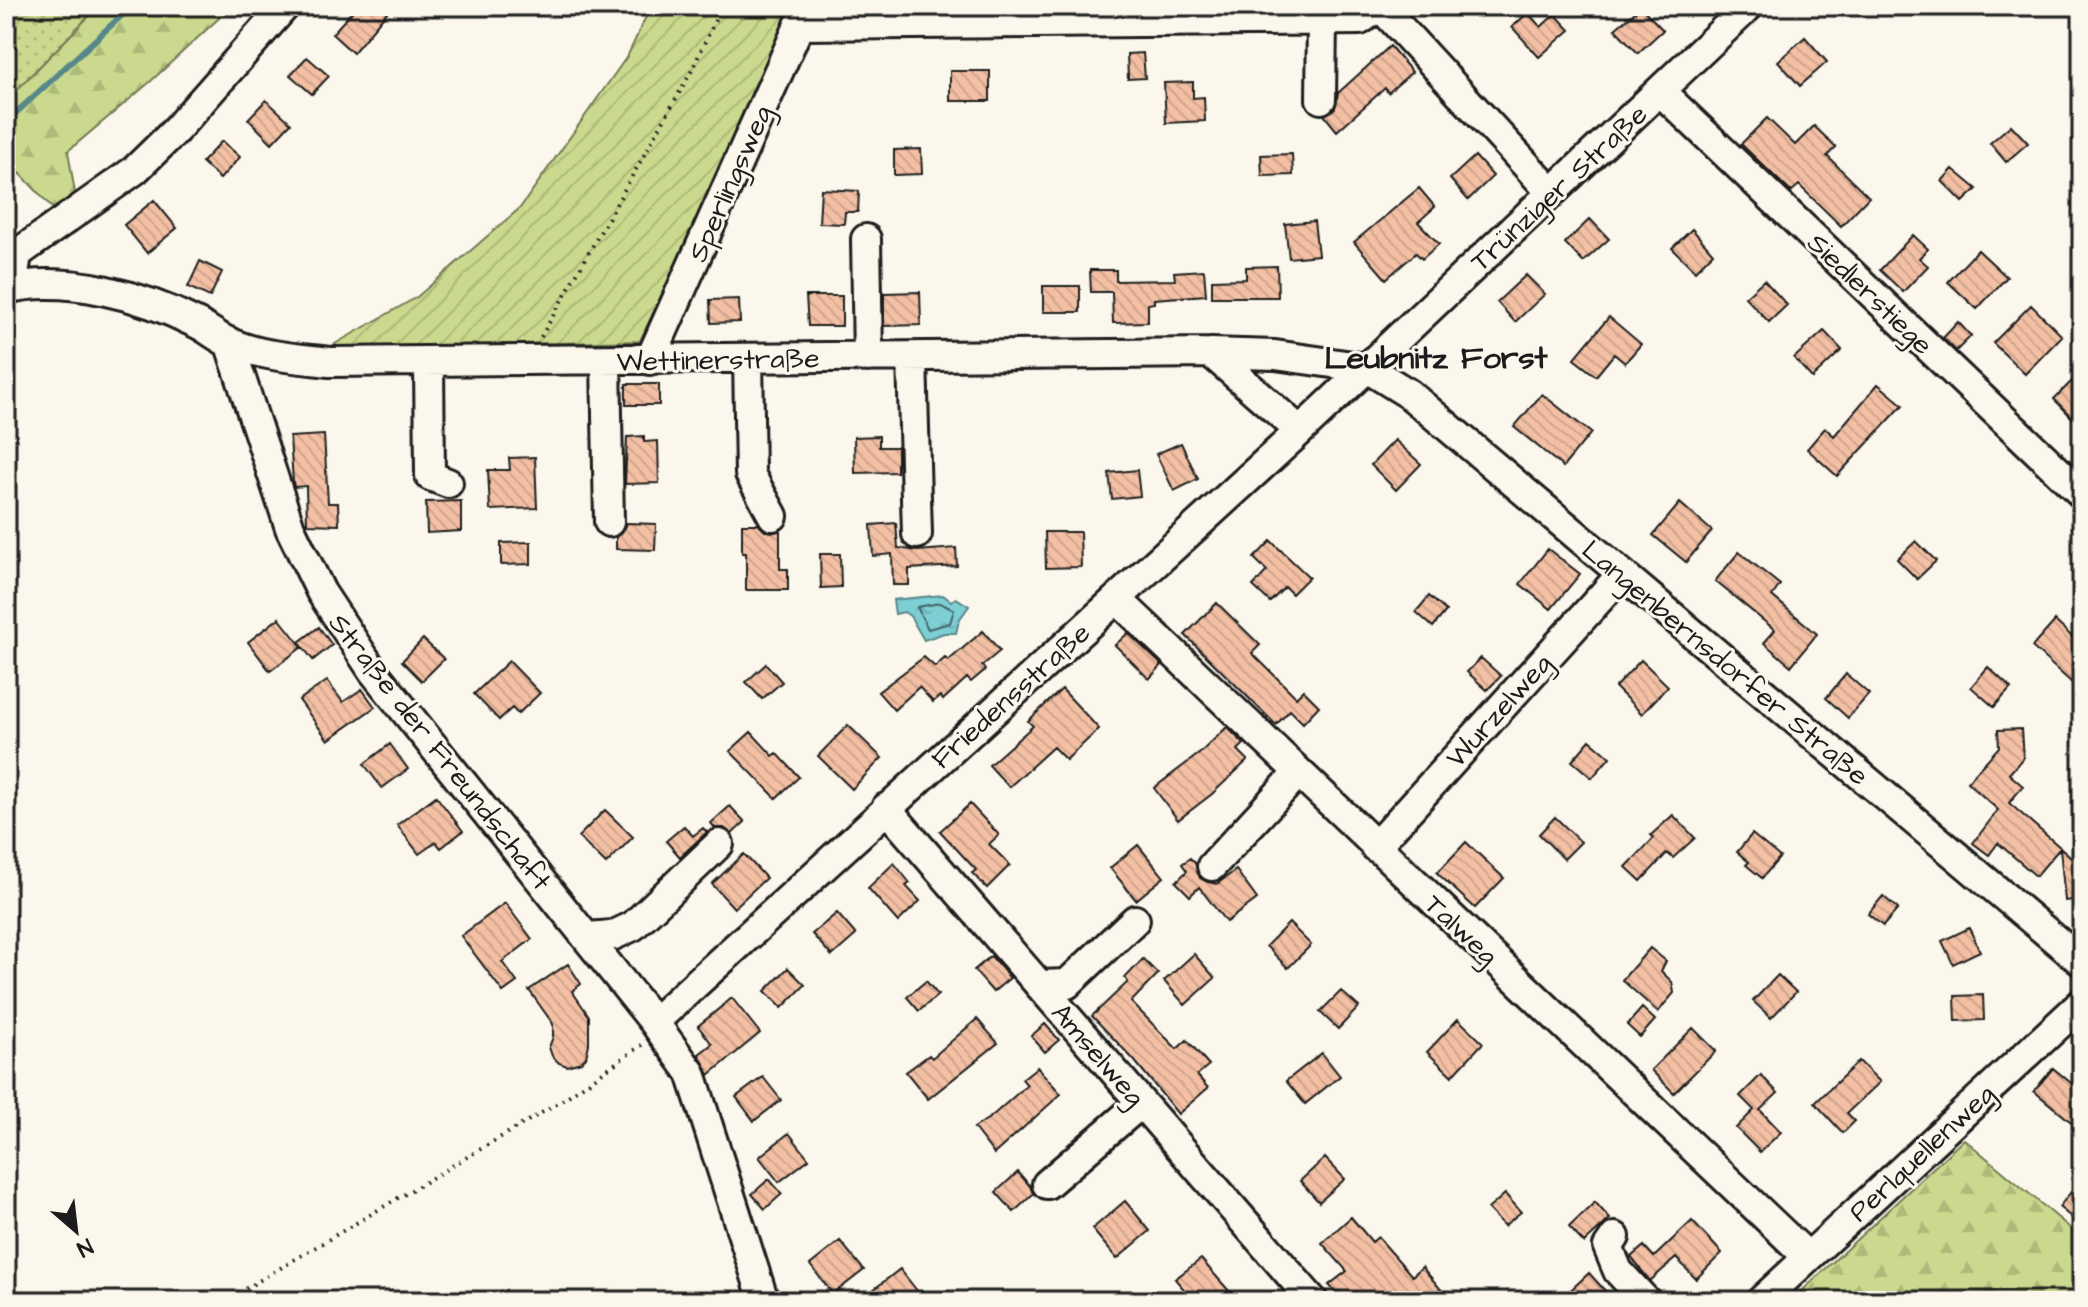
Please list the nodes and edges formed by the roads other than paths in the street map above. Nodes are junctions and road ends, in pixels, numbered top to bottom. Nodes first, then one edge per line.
1 (285, 6) edge
2 (1380, 6) edge
3 (1749, 6) edge
4 (804, 15) edge
5 (1322, 20) junction
6 (1660, 91) junction
7 (1321, 99) dead end
8 (1551, 192) junction
9 (866, 239) dead end
10 (9, 288) edge
11 (229, 342) junction
12 (1211, 353) junction
13 (868, 357) junction
14 (912, 357) junction
15 (748, 359) junction
16 (606, 360) junction
17 (650, 360) junction
18 (429, 362) junction
19 (1367, 368) junction
20 (1300, 431) junction
21 (448, 483) dead end
22 (2082, 494) edge
23 (773, 516) dead end
24 (609, 522) dead end
25 (917, 534) dead end
26 (1622, 574) junction
27 (1117, 599) junction
28 (1298, 773) junction
29 (886, 808) junction
30 (719, 844) dead end
31 (1375, 847) junction
32 (1212, 866) dead end
33 (1135, 920) dead end
34 (586, 937) junction
35 (2082, 962) edge
36 (1039, 985) junction
37 (2082, 1003) edge
38 (658, 1027) junction
39 (1141, 1103) junction
40 (1047, 1184) dead end
41 (1615, 1237) dead end
42 (1808, 1257) junction
43 (764, 1301) edge
44 (1313, 1301) edge
45 (1646, 1301) edge
46 (1761, 1301) edge

1 - 10 street
2 - 5 street
2 - 8 street
3 - 6 street, Trünziger Straße
4 - 5 street
4 - 17 street, Sperlingsweg
5 - 7 street
6 - 8 street, Trünziger Straße
6 - 22 street, Siedlerstiege
8 - 19 street, Trünziger Straße
9 - 13 street
10 - 11 street
11 - 18 street, Wettinerstraße
11 - 34 street, Straße der Freundschaft
12 - 14 street, Wettinerstraße
12 - 19 street, Wettinerstraße
12 - 20 street
13 - 14 street, Wettinerstraße
13 - 15 street, Wettinerstraße
14 - 25 street
15 - 17 street, Wettinerstraße
15 - 23 street
16 - 17 street, Wettinerstraße
16 - 18 street, Wettinerstraße
16 - 24 street
18 - 21 street
19 - 20 street, Friedensstraße
19 - 26 street, Langenbernsdorfer Straße
20 - 27 street, Friedensstraße
26 - 31 street, Wurzelweg
26 - 35 street, Langenbernsdorfer Straße
27 - 28 street, Talweg
27 - 29 street, Friedensstraße
28 - 31 street, Talweg
28 - 32 street
29 - 36 street, Amselweg
29 - 38 street, Friedensstraße
30 - 34 street
31 - 42 street, Talweg
33 - 36 street
34 - 38 street, Straße der Freundschaft
36 - 39 street, Amselweg
37 - 42 street, Perlquellenweg
38 - 43 street, Straße der Freundschaft
39 - 40 street
39 - 44 street, Amselweg
41 - 45 street
42 - 46 street, Perlquellenweg

